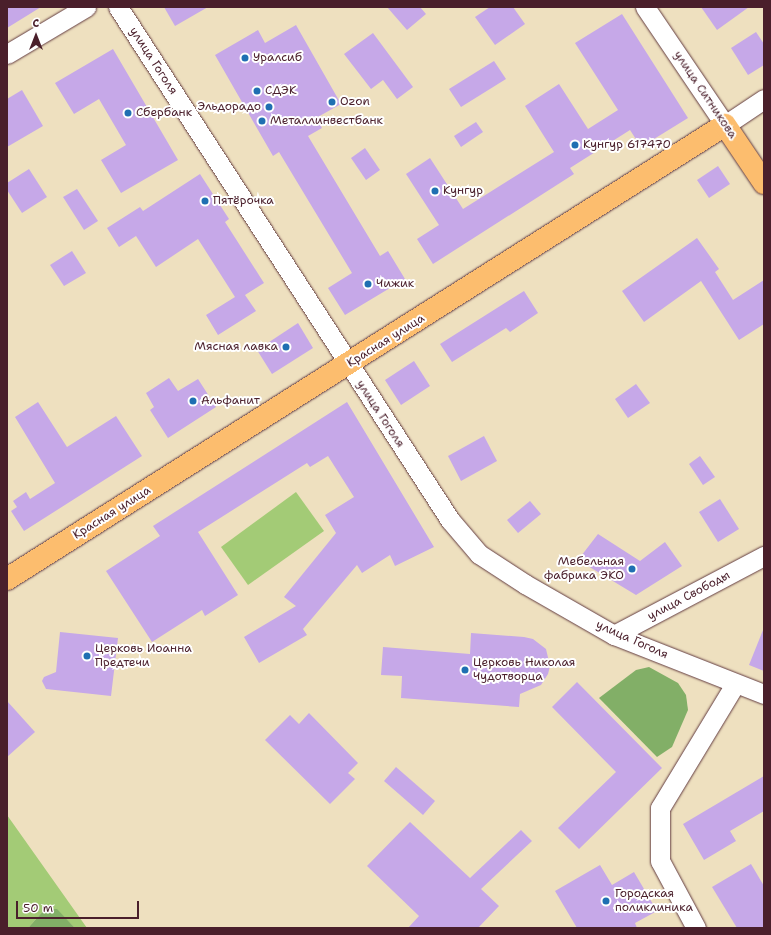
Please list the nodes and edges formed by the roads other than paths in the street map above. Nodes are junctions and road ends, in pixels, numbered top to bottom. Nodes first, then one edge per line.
1 (86, 7) edge
2 (118, 7) edge
3 (645, 7) edge
4 (7, 54) edge
5 (764, 100) edge
6 (725, 125) junction
7 (764, 183) edge
8 (348, 365) junction
9 (764, 556) edge
10 (7, 579) edge
11 (614, 635) junction
12 (735, 684) junction
13 (764, 694) edge
14 (696, 928) edge

1 - 4 street
2 - 8 street, улица Гоголя
3 - 6 street, улица Ситникова
5 - 6 street, Красная улица
6 - 7 main road, улица Ситникова
6 - 8 main road, Красная улица
8 - 10 main road, Красная улица
8 - 11 street, улица Гоголя
9 - 11 street, улица Свободы
11 - 12 street, улица Гоголя
12 - 13 street, улица Гоголя
12 - 14 street

